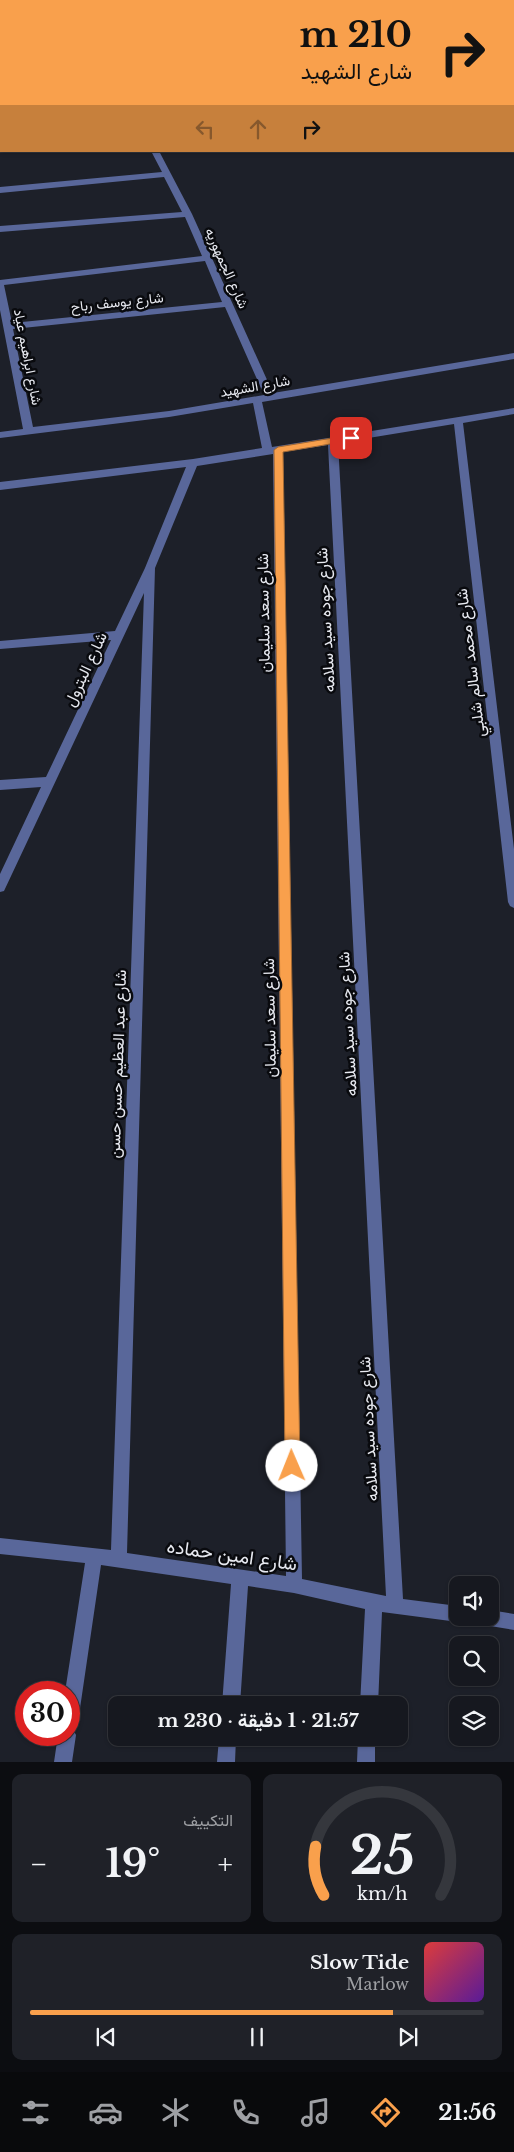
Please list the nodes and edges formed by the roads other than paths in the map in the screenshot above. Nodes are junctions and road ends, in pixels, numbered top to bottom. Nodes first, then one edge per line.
1 (156, 152) edge
2 (167, 174) junction
3 (0, 190) edge
4 (188, 214) junction
5 (0, 229) edge
6 (208, 258) junction
7 (0, 282) edge
8 (0, 287) edge
9 (229, 304) junction
10 (8, 326) junction
11 (514, 356) edge
12 (270, 398) junction
13 (257, 400) junction
14 (514, 411) edge
15 (458, 420) junction
16 (29, 432) junction
17 (0, 435) edge
18 (333, 441) junction
19 (273, 451) junction
20 (193, 463) junction
21 (0, 486) edge
22 (150, 568) junction
23 (119, 635) junction
24 (0, 646) edge
25 (50, 782) junction
26 (0, 785) edge
27 (0, 886) edge
28 (0, 900) edge
29 (514, 902) edge
30 (0, 1546) edge
31 (94, 1556) junction
32 (119, 1560) junction
33 (240, 1579) junction
34 (294, 1585) junction
35 (374, 1603) junction
36 (395, 1606) junction
37 (449, 1613) edge
38 (499, 1620) edge
39 (514, 1622) edge
40 (75, 1681) edge
41 (231, 1696) edge
42 (369, 1696) edge
43 (65, 1746) edge
44 (227, 1746) edge
45 (367, 1746) edge
46 (63, 1762) edge
47 (226, 1762) edge
48 (366, 1762) edge

1 - 2 street, شارع الجمهوريه
2 - 3 street
2 - 4 street, شارع الجمهوريه
4 - 5 street
4 - 6 street, شارع الجمهوريه
6 - 7 street
6 - 9 street, شارع الجمهوريه
8 - 10 street, شارع ابراهيم عياد
9 - 10 street, شارع يوسف رباح
9 - 12 street, شارع الجمهوريه
10 - 16 street, شارع ابراهيم عياد
11 - 12 street, شارع الشهيد
12 - 13 street, شارع الشهيد
13 - 16 street, شارع الشهيد
13 - 19 street, شارع سعد سليمان
14 - 15 street
15 - 18 street
15 - 29 street, شارع محمد سالم شلبي
16 - 17 street, شارع الشهيد
18 - 19 street
18 - 36 street, شارع جوده سيد سلامه
19 - 20 street
19 - 34 street, شارع سعد سليمان
20 - 21 street
20 - 22 street, شارع البترول
22 - 23 street, شارع البترول
22 - 32 street, شارع عبد العظيم حسن حسن
23 - 24 street
23 - 25 street, شارع البترول
25 - 26 street
25 - 27 street, شارع البترول
27 - 28 street
30 - 31 street, شارع امين حماده
31 - 32 street, شارع امين حماده
31 - 40 street
32 - 33 street, شارع امين حماده
33 - 34 street, شارع امين حماده
33 - 41 street
34 - 35 street, شارع امين حماده
35 - 36 street, شارع امين حماده
35 - 42 street
36 - 37 street, شارع امين حماده
38 - 39 street
43 - 46 street
44 - 47 street
45 - 48 street

